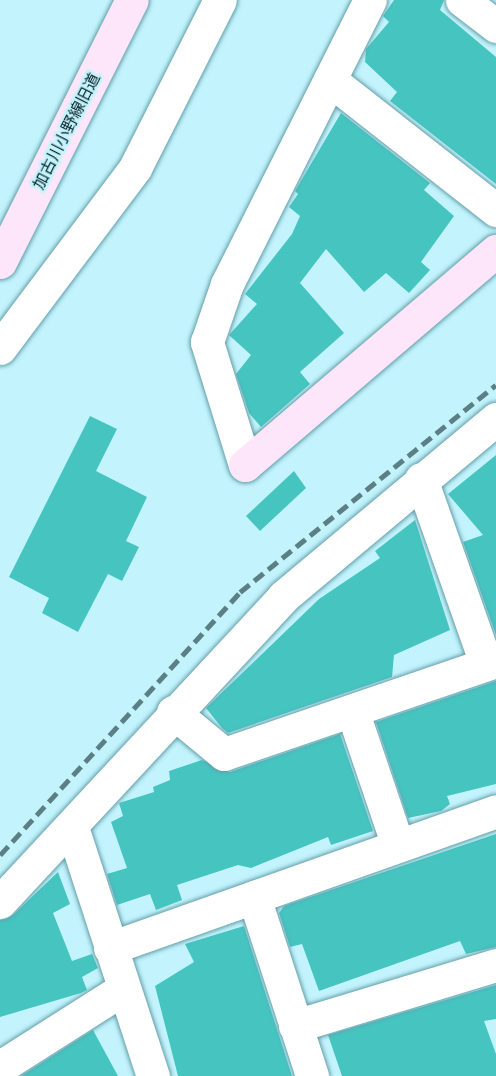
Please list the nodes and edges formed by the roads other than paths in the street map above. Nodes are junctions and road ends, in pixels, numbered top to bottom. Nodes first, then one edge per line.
1 (132, 0) edge
2 (220, 0) edge
3 (370, 0) edge
4 (462, 0) edge
5 (496, 26) edge
6 (330, 80) junction
7 (496, 210) edge
8 (496, 250) edge
9 (0, 262) edge
10 (0, 348) edge
11 (496, 419) edge
12 (421, 480) junction
13 (491, 662) edge
14 (173, 712) junction
15 (353, 713) junction
16 (496, 811) edge
17 (72, 827) junction
18 (398, 846) junction
19 (254, 897) junction
20 (0, 902) edge
21 (110, 948) junction
22 (496, 965) edge
23 (123, 989) junction
24 (295, 1026) junction
25 (0, 1067) edge
26 (153, 1076) edge
27 (312, 1076) edge

1 - 9 street, 加古川小野線旧道
2 - 10 street
3 - 6 street
4 - 5 street
6 - 7 street
6 - 8 street
11 - 12 street
12 - 13 street
12 - 14 street
13 - 15 street
14 - 15 street
14 - 17 street
15 - 18 street
16 - 18 street
17 - 20 street
17 - 21 street
18 - 19 street
19 - 21 street
19 - 24 street
21 - 23 street
22 - 24 street
23 - 25 street
23 - 26 street
24 - 27 street

